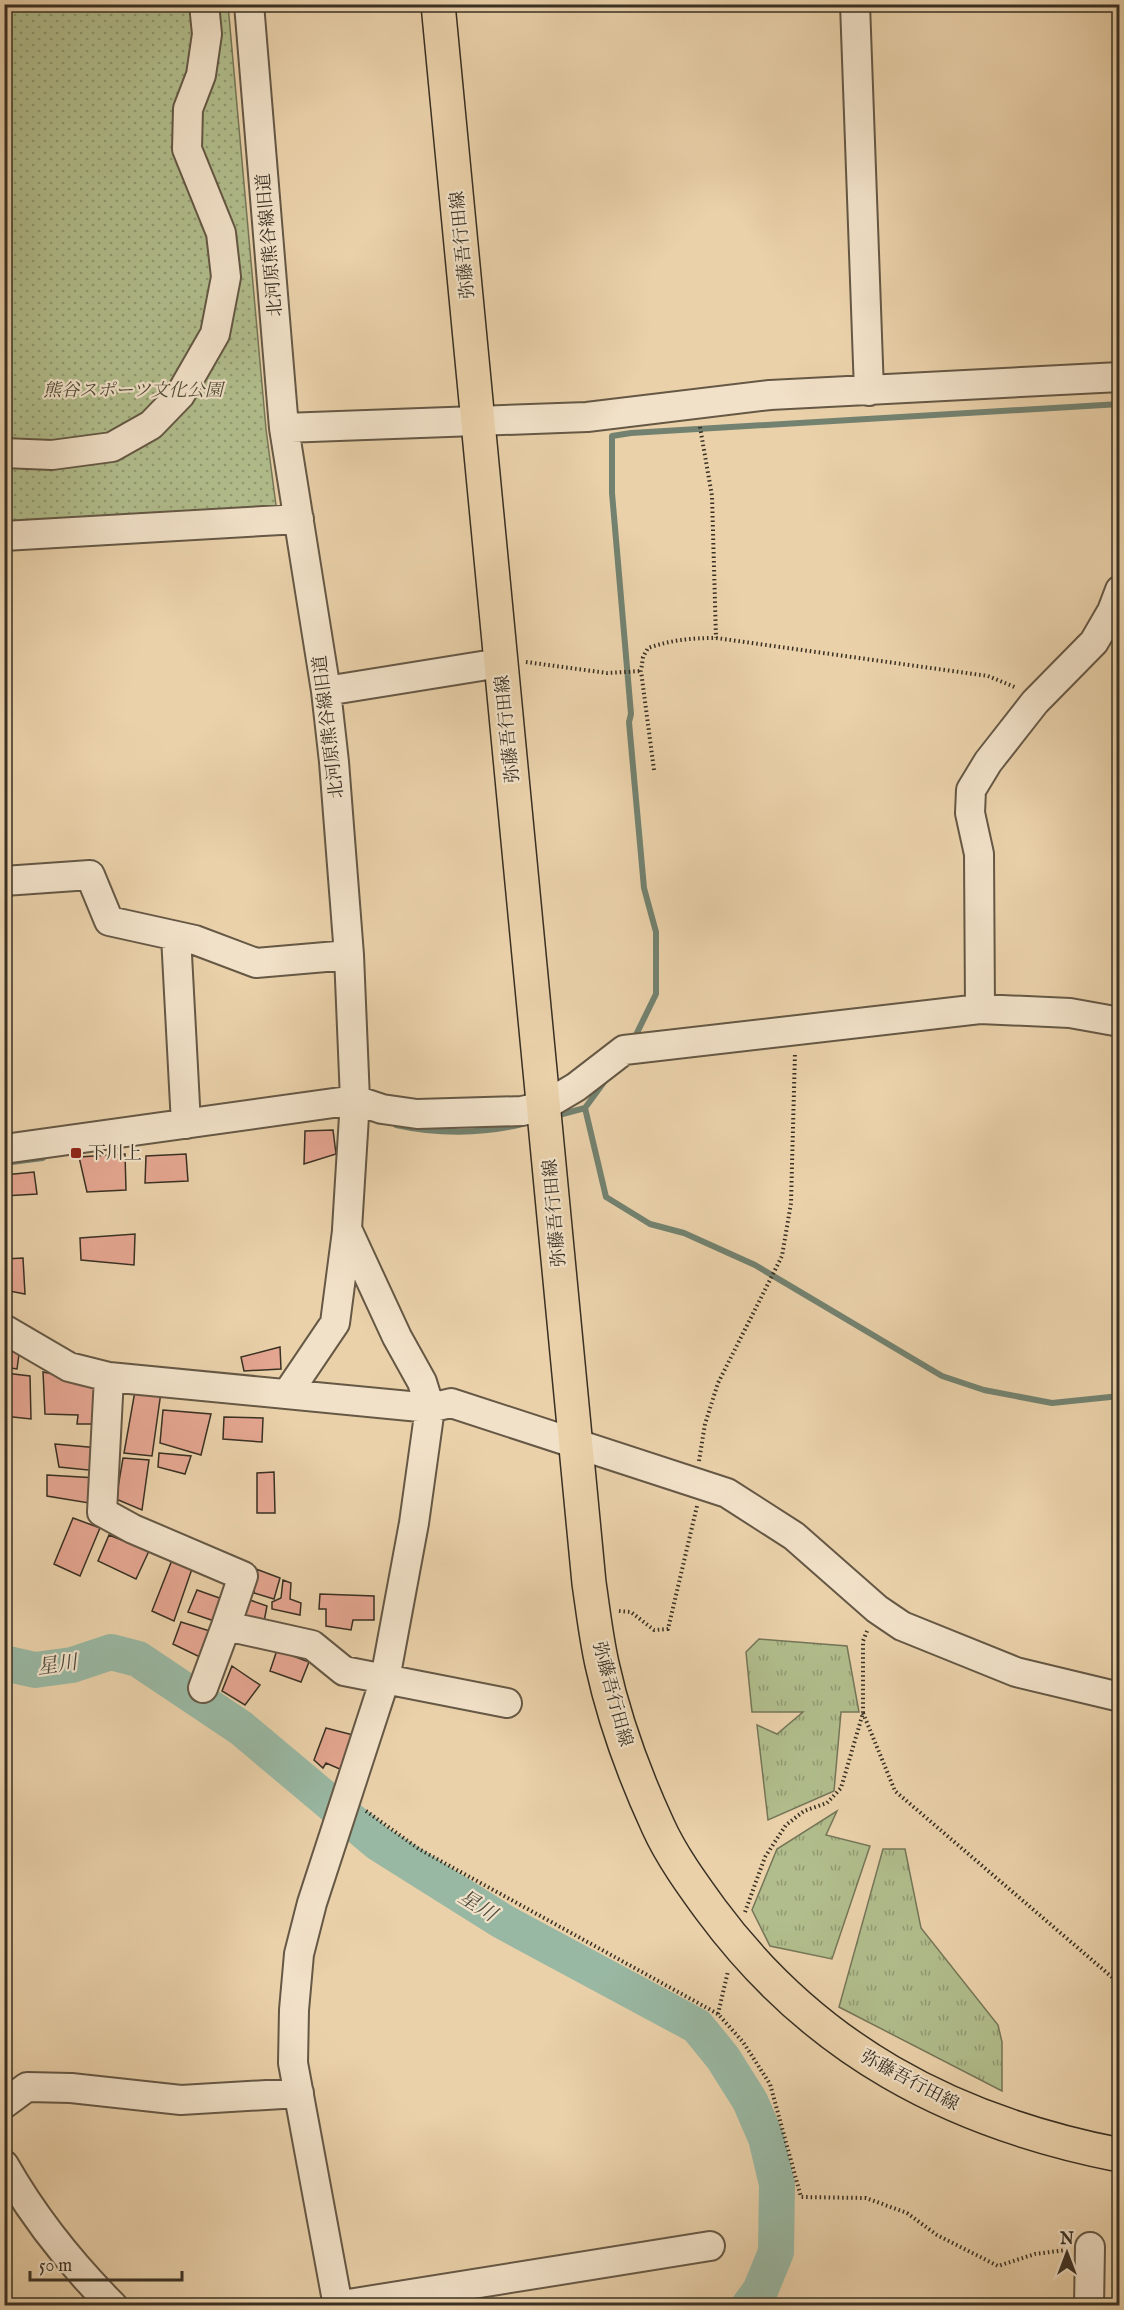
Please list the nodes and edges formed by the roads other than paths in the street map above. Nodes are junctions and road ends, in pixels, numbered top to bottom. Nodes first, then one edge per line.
1 (204, 4) edge
2 (249, 4) edge
3 (438, 4) edge
4 (855, 4) edge
5 (1119, 377) edge
6 (869, 391) junction
7 (480, 423) junction
8 (284, 428) junction
9 (4, 453) edge
10 (298, 519) junction
11 (4, 536) edge
12 (1119, 590) edge
13 (500, 663) junction
14 (326, 691) junction
15 (4, 880) edge
16 (176, 936) junction
17 (350, 955) junction
18 (980, 1009) junction
19 (1119, 1022) edge
20 (355, 1100) junction
21 (544, 1106) junction
22 (186, 1124) junction
23 (4, 1149) edge
24 (347, 1229) junction
25 (4, 1329) edge
26 (109, 1377) junction
27 (287, 1394) junction
28 (430, 1408) junction
29 (576, 1445) junction
30 (226, 1626) junction
31 (385, 1679) junction
32 (203, 1688) dead end
33 (1119, 1697) edge
34 (507, 1703) dead end
35 (298, 2092) junction
36 (4, 2104) edge
37 (1119, 2155) edge
38 (4, 2165) edge
39 (710, 2246) dead end
40 (1090, 2247) road end
41 (337, 2305) edge
42 (113, 2306) edge
43 (1089, 2306) edge

1 - 9 street
2 - 8 street, 北河原熊谷線旧道
3 - 7 main road, 弥藤吾行田線
4 - 6 street
5 - 6 street
6 - 7 street
7 - 8 street
7 - 13 main road, 弥藤吾行田線
8 - 10 street, 北河原熊谷線旧道
10 - 11 street
10 - 14 street, 北河原熊谷線旧道
12 - 18 street
13 - 14 street
13 - 21 main road, 弥藤吾行田線
14 - 17 street, 北河原熊谷線旧道
15 - 16 street
16 - 17 street
16 - 22 street
17 - 20 street, 北河原熊谷線旧道
18 - 19 street
18 - 21 street
20 - 21 street
20 - 22 street
20 - 24 street, 北河原熊谷線旧道
21 - 29 main road, 弥藤吾行田線
22 - 23 street
24 - 27 street, 北河原熊谷線旧道
24 - 28 street
25 - 26 street
26 - 27 street
26 - 30 street
27 - 28 street
28 - 29 street
28 - 31 street
29 - 33 street
29 - 37 main road, 弥藤吾行田線
30 - 31 street
30 - 32 street
31 - 34 street
31 - 35 street
35 - 36 street
35 - 41 street
38 - 42 street
39 - 41 street
40 - 43 street

